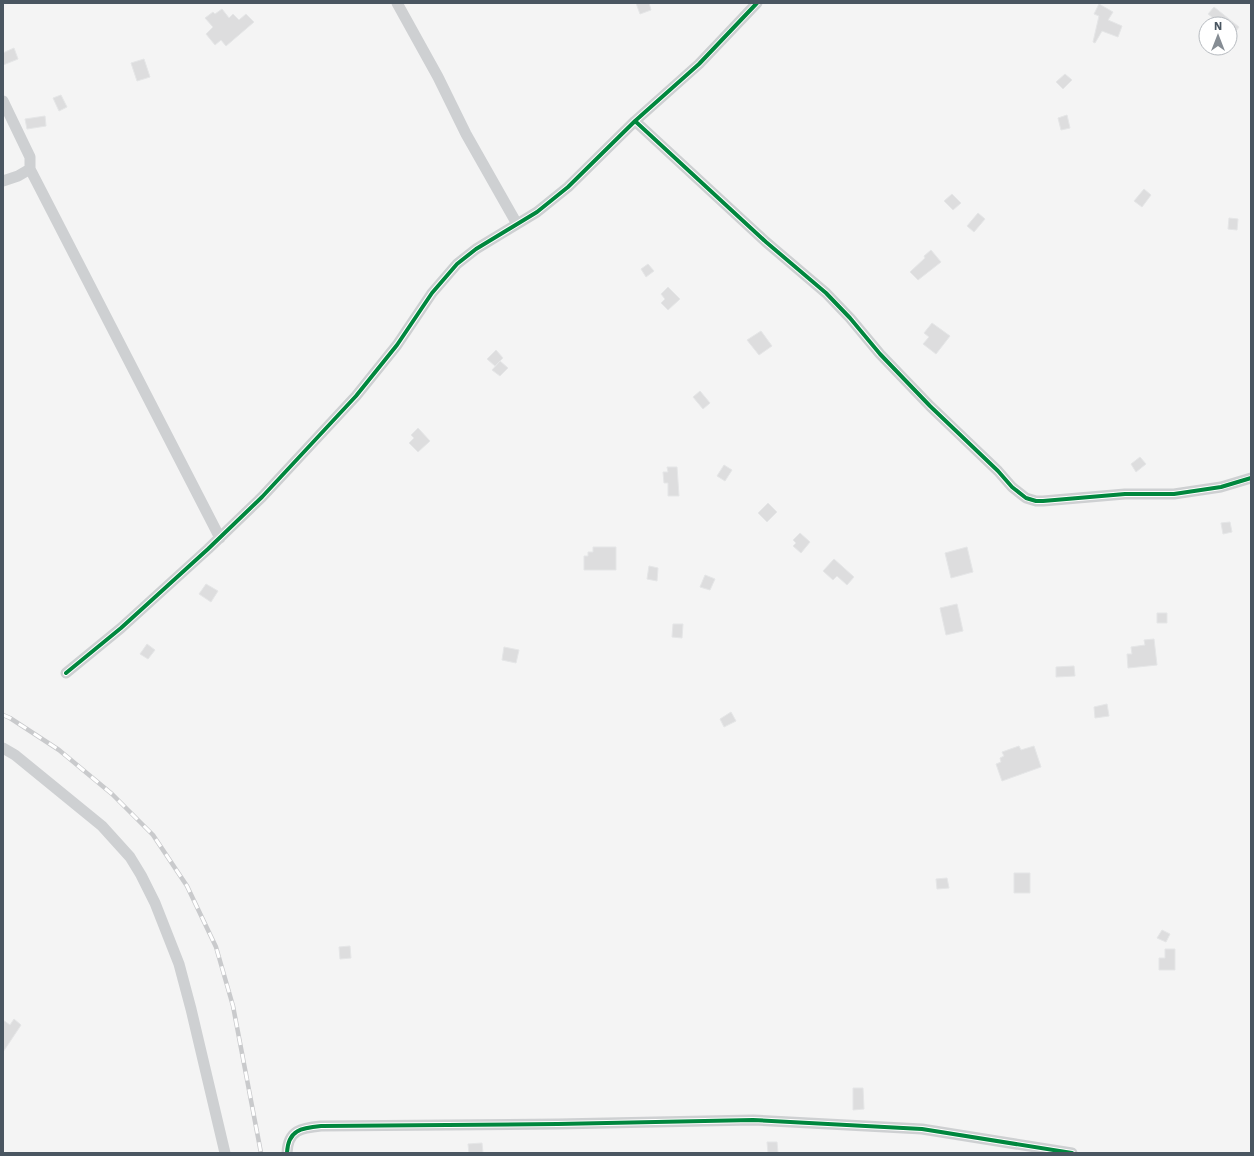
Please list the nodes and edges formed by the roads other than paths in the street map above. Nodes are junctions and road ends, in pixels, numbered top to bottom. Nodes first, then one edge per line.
1 (397, 3) edge
2 (757, 3) edge
3 (3, 101) edge
4 (635, 121) junction
5 (30, 169) junction
6 (3, 181) edge
7 (517, 224) junction
8 (1251, 478) edge
9 (220, 538) junction
10 (66, 673) dead end
11 (3, 748) edge
12 (225, 1153) edge
13 (287, 1153) edge
14 (1072, 1153) edge

1 - 7 street
2 - 4 street
3 - 5 street
4 - 7 street
4 - 8 street
5 - 6 street
5 - 9 street
7 - 9 street
9 - 10 street
11 - 12 street
13 - 14 street

